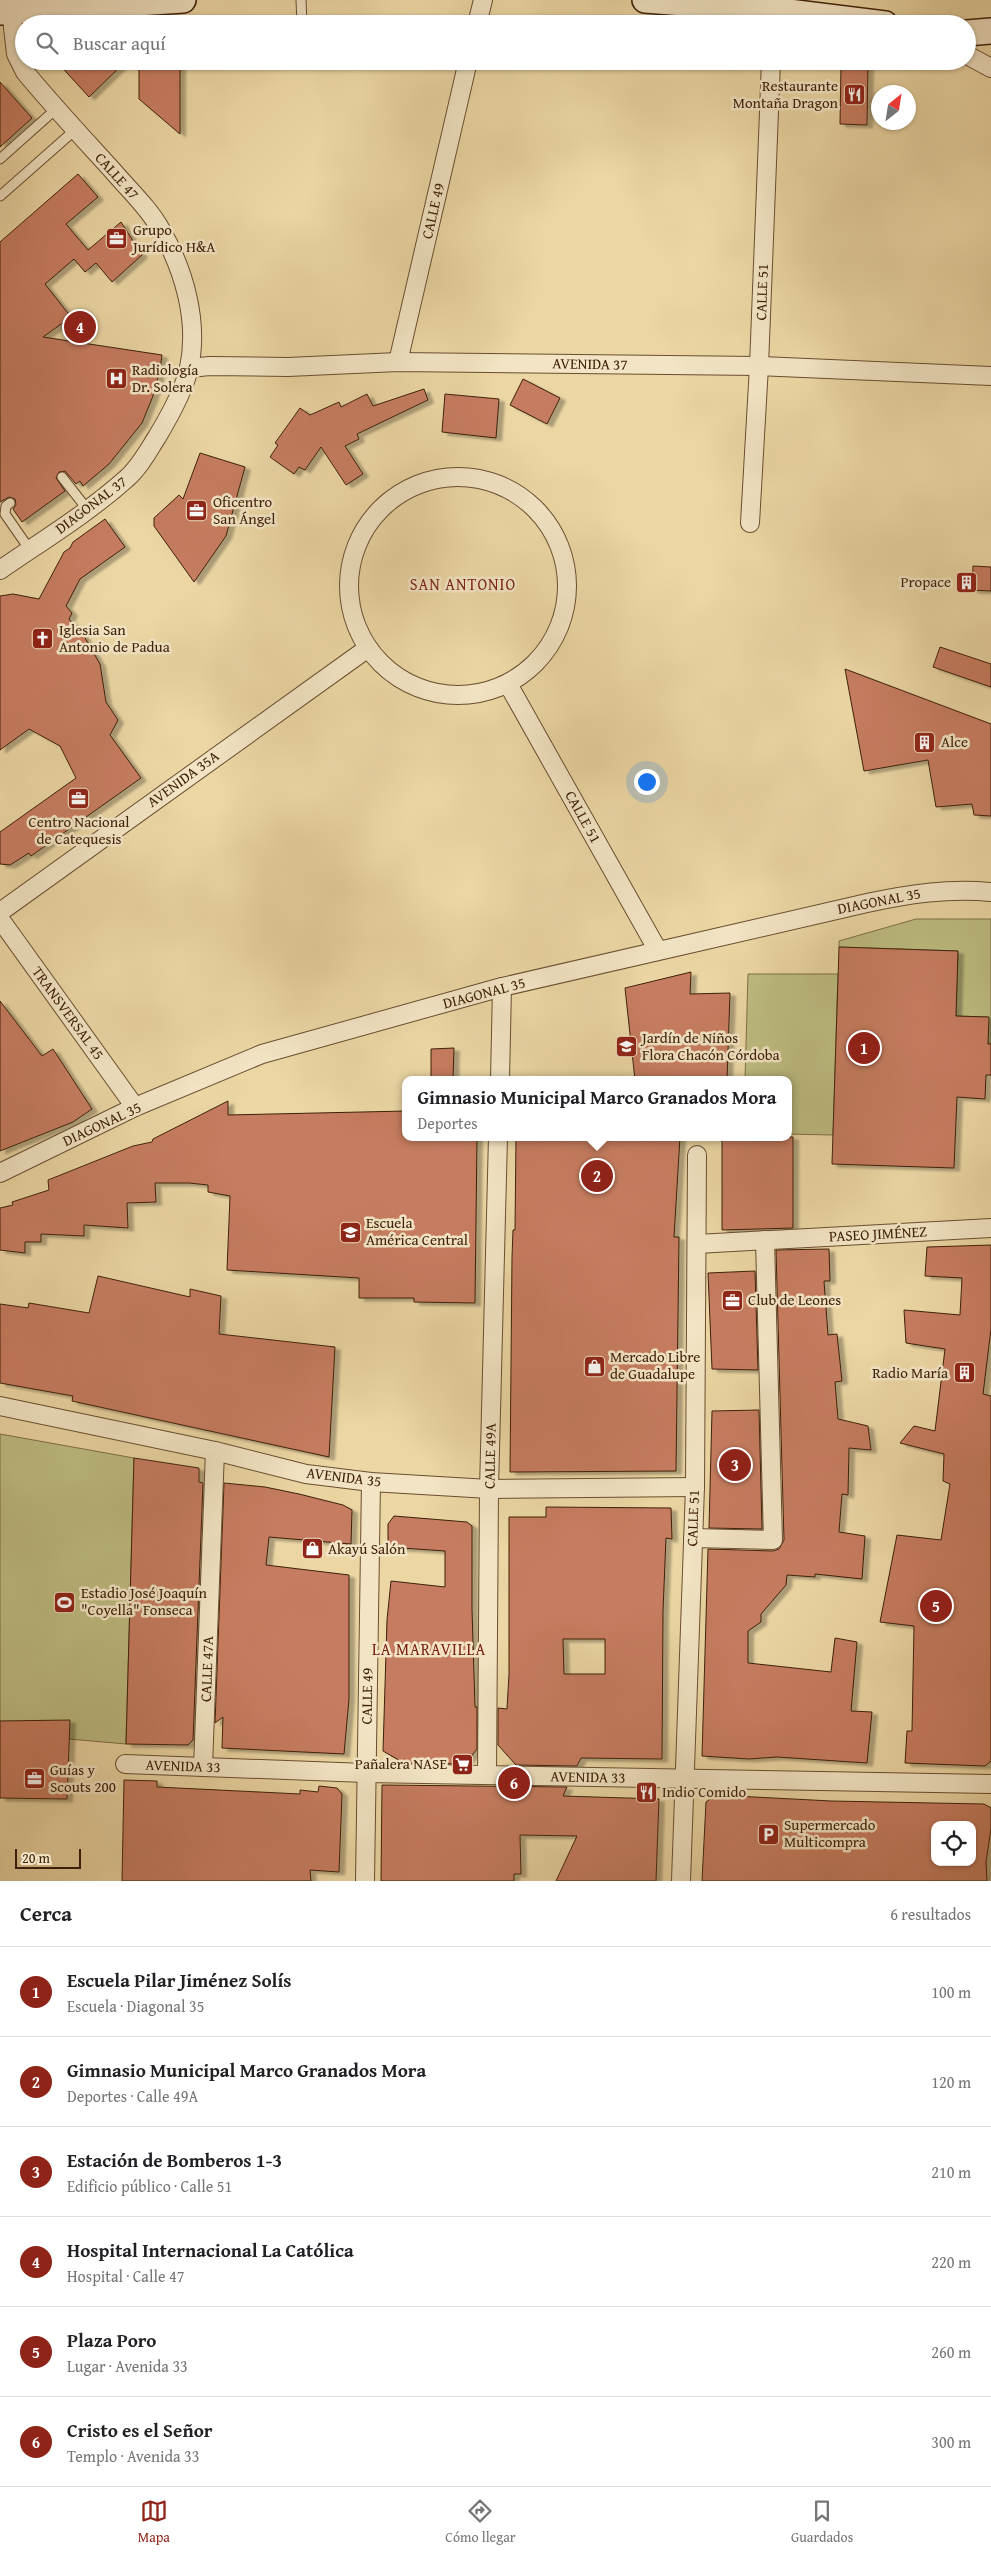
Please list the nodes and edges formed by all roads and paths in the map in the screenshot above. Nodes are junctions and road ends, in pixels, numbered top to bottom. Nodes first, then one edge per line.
1 (183, 0) edge
2 (301, 0) edge
3 (483, 0) edge
4 (645, 0) edge
5 (148, 1) edge
6 (15, 6) edge
7 (302, 15) edge
8 (479, 15) edge
9 (758, 15) edge
10 (991, 31) edge
11 (976, 32) edge
12 (976, 59) edge
13 (991, 68) edge
14 (26, 70) edge
15 (466, 70) edge
16 (771, 70) edge
17 (56, 109) junction
18 (75, 130) junction
19 (0, 158) edge
20 (0, 196) edge
21 (398, 362) junction
22 (759, 366) junction
23 (189, 368) junction
24 (991, 376) edge
25 (62, 477) dead end
26 (10, 503) dead end
27 (87, 509) junction
28 (750, 523) dead end
29 (30, 550) junction
30 (0, 570) edge
31 (368, 648) junction
32 (508, 684) junction
33 (991, 892) edge
34 (0, 912) edge
35 (0, 919) edge
36 (657, 949) junction
37 (502, 987) junction
38 (500, 1076) edge
39 (135, 1107) junction
40 (498, 1141) edge
41 (697, 1155) dead end
42 (0, 1172) edge
43 (991, 1228) edge
44 (765, 1240) junction
45 (697, 1244) junction
46 (0, 1406) edge
47 (215, 1451) junction
48 (371, 1482) junction
49 (695, 1487) junction
50 (489, 1489) junction
51 (693, 1538) junction
52 (125, 1764) dead end
53 (204, 1766) junction
54 (366, 1773) junction
55 (486, 1775) junction
56 (684, 1779) junction
57 (991, 1784) edge
58 (365, 1881) edge
59 (681, 1881) edge

1 - 5 main road
2 - 7 lane
3 - 8 street
4 - 9 main road
5 - 6 main road
10 - 11 main road
12 - 13 street
14 - 17 street, CALLE 47
15 - 21 street, CALLE 49
16 - 22 street, CALLE 51
17 - 18 street, CALLE 47
17 - 19 lane
18 - 20 lane
18 - 23 street, CALLE 47
21 - 22 street, AVENIDA 37
21 - 23 street, AVENIDA 37
22 - 24 street, AVENIDA 37
22 - 28 street, CALLE 51
23 - 27 street, DIAGONAL 37
25 - 27 lane
26 - 29 lane
27 - 29 street, DIAGONAL 37
29 - 30 street, DIAGONAL 37
31 - 32 street
31 - 32 street
31 - 34 street, AVENIDA 35A
32 - 36 street, CALLE 51
33 - 36 street, DIAGONAL 35
35 - 39 street, TRANSVERSAL 45
36 - 37 street, DIAGONAL 35
37 - 38 street
37 - 39 street, DIAGONAL 35
39 - 42 street, DIAGONAL 35
40 - 50 street, CALLE 49A
41 - 45 street, CALLE 51
43 - 44 street, PASEO JIMÉNEZ
44 - 45 street
44 - 51 street
45 - 49 street, CALLE 51
46 - 47 street, AVENIDA 35
47 - 48 street, AVENIDA 35
47 - 53 street, CALLE 47A
48 - 50 street, AVENIDA 35
48 - 54 street, CALLE 49
49 - 50 street, AVENIDA 35
49 - 51 street, CALLE 51
50 - 55 street, CALLE 49A
51 - 56 street, CALLE 51
52 - 53 street, AVENIDA 33
53 - 54 street, AVENIDA 33
54 - 55 street, AVENIDA 33
54 - 58 street, CALLE 49
55 - 56 street, AVENIDA 33
56 - 57 street, AVENIDA 33
56 - 59 street, CALLE 51

